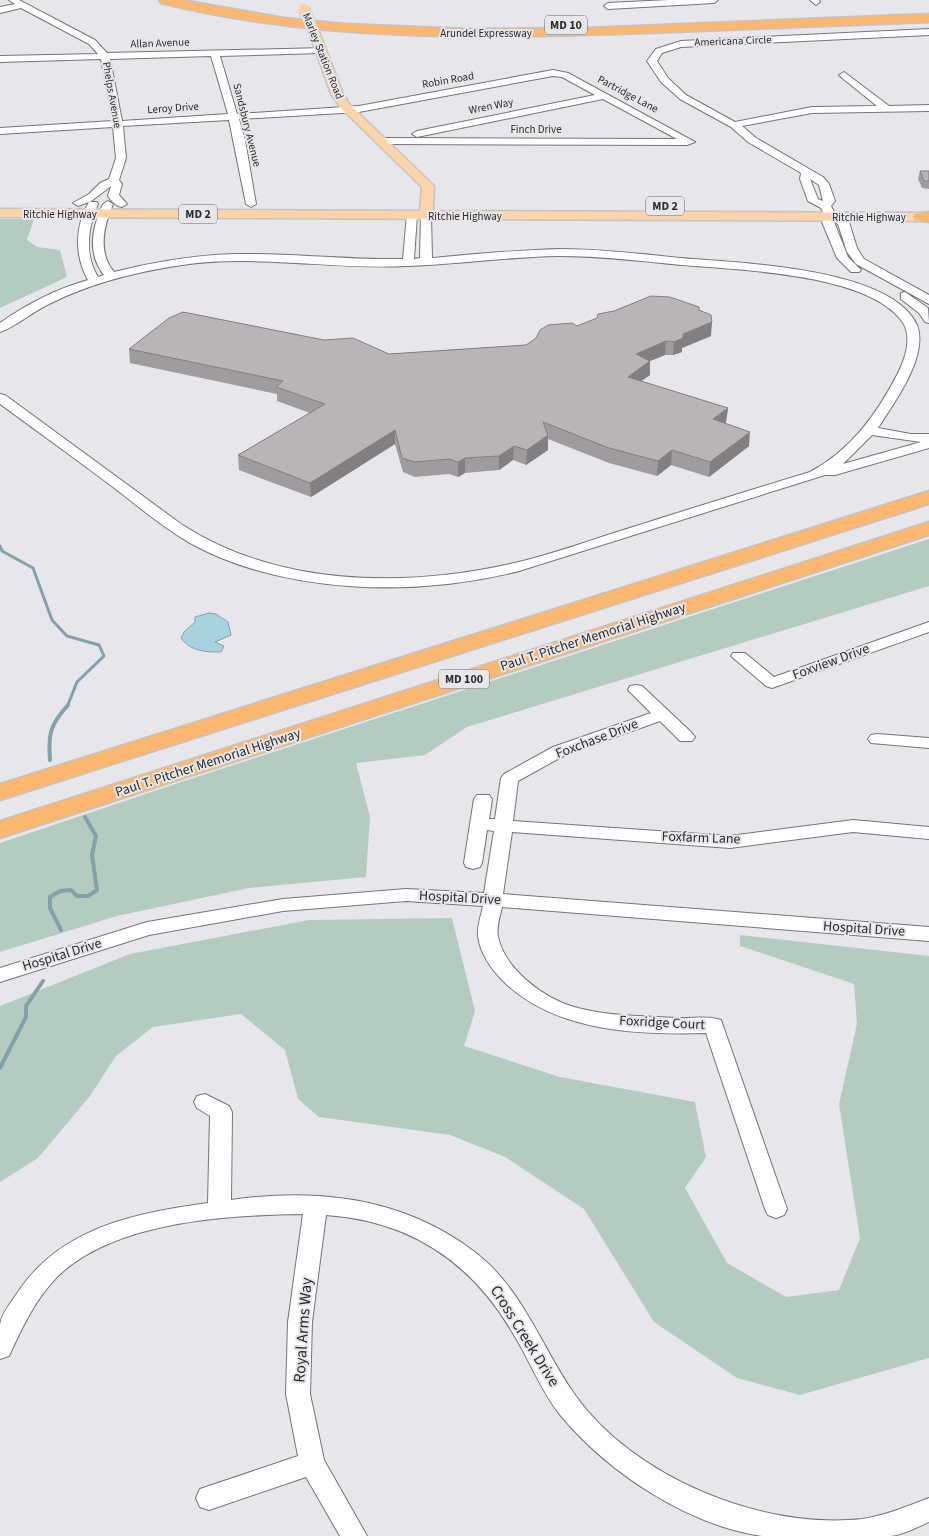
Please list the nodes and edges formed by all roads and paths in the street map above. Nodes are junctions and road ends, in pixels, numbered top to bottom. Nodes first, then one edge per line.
1 (13, 0) edge
2 (165, 0) edge
3 (205, 0) edge
4 (714, 0) edge
5 (302, 4) edge
6 (23, 5) junction
7 (607, 5) edge
8 (0, 10) edge
9 (929, 12) edge
10 (929, 18) edge
11 (929, 32) edge
12 (322, 50) junction
13 (215, 53) junction
14 (105, 56) junction
15 (0, 59) edge
16 (553, 73) joint
17 (844, 75) dead end
18 (605, 96) junction
19 (929, 108) edge
20 (347, 109) junction
21 (888, 110) junction
22 (233, 116) junction
23 (118, 124) junction
24 (734, 125) junction
25 (0, 131) edge
26 (382, 141) junction
27 (690, 142) joint
28 (806, 170) junction
29 (414, 172) junction
30 (114, 181) junction
31 (0, 203) edge
32 (413, 203) junction
33 (78, 204) junction
34 (122, 204) junction
35 (251, 204) junction
36 (90, 209) junction
37 (105, 209) junction
38 (828, 212) junction
39 (0, 213) edge
40 (927, 214) edge
41 (426, 216) junction
42 (426, 261) junction
43 (408, 263) junction
44 (112, 277) junction
45 (95, 282) junction
46 (929, 300) edge
47 (929, 319) edge
48 (0, 328) edge
49 (0, 398) edge
50 (871, 427) junction
51 (929, 431) edge
52 (929, 438) edge
53 (929, 444) edge
54 (815, 475) junction
55 (929, 497) edge
56 (929, 528) edge
57 (921, 630) edge
58 (929, 640) edge
59 (739, 656) dead end
60 (636, 690) dead end
61 (662, 715) junction
62 (686, 738) dead end
63 (877, 739) dead end
64 (929, 744) edge
65 (0, 792) edge
66 (483, 799) dead end
67 (479, 824) junction
68 (502, 826) junction
69 (0, 830) edge
70 (929, 833) edge
71 (473, 863) dead end
72 (493, 900) junction
73 (929, 934) edge
74 (0, 975) edge
75 (205, 1102) dead end
76 (316, 1203) junction
77 (776, 1208) dead end
78 (219, 1210) junction
79 (0, 1349) edge
80 (312, 1463) junction
81 (209, 1498) dead end
82 (929, 1510) edge
83 (754, 1530) edge
84 (354, 1536) edge

1 - 6 street, Phelps Avenue
2 - 10 highway, Arundel Expressway / MD 10
3 - 9 highway, Arundel Expressway / MD 10
4 - 7 street
5 - 12 main road, Marley Station Road, bridge
6 - 8 street
6 - 14 street, Phelps Avenue
11 - 24 street, Americana Circle
12 - 13 street, Allan Avenue
12 - 20 main road, Marley Station Road
13 - 14 street, Allan Avenue
13 - 22 street, Sandsbury Avenue
14 - 15 street, Allan Avenue
14 - 23 street, Phelps Avenue
16 - 18 street, Partridge Lane
16 - 20 street, Robin Road
17 - 21 street
18 - 26 street, Wren Way
18 - 27 street, Partridge Lane
19 - 21 street
20 - 22 street, Leroy Drive
20 - 26 main road, Marley Station Road
21 - 24 street
22 - 23 street, Leroy Drive
22 - 35 street, Sandsbury Avenue
23 - 25 street, Leroy Drive
23 - 30 street, Phelps Avenue
24 - 28 street, Americana Circle
26 - 27 street, Finch Drive
26 - 29 main road, Marley Station Road
28 - 38 street
28 - 38 street, Americana Circle
29 - 32 main road
29 - 41 main road, Marley Station Road
30 - 33 street
30 - 34 street, Phelps Avenue
31 - 33 main road, Ritchie Highway / MD 2
32 - 35 main road, Ritchie Highway / MD 2
32 - 37 main road, Ritchie Highway / MD 2
32 - 41 main road, Ritchie Highway / MD 2
32 - 43 street
33 - 36 main road, Ritchie Highway / MD 2
34 - 35 main road, Ritchie Highway / MD 2
34 - 37 main road, Ritchie Highway / MD 2
36 - 37 main road, Ritchie Highway / MD 2
36 - 39 main road, Ritchie Highway / MD 2
36 - 45 street
37 - 44 street
38 - 40 main road, Ritchie Highway / MD 2
38 - 41 main road, Ritchie Highway / MD 2
38 - 41 main road, Ritchie Highway / MD 2
38 - 46 street
38 - 47 street, Americana Circle
41 - 42 street
42 - 43 street
42 - 50 street
43 - 44 street
44 - 45 street
45 - 48 street
49 - 54 street
50 - 51 street
50 - 52 street
50 - 54 street
53 - 54 street
55 - 65 highway, MD 100
56 - 69 highway, Paul T. Pitcher Memorial Highway / MD 100
57 - 58 street
57 - 59 street, Foxview Drive
60 - 61 street, Foxchase Drive
61 - 62 street, Foxchase Drive
61 - 68 street, Foxchase Drive
63 - 64 street
66 - 67 street
67 - 68 street, Foxfarm Lane
67 - 71 street
68 - 70 street, Foxfarm Lane
68 - 72 street, Foxchase Drive
72 - 73 street, Hospital Drive
72 - 74 street, Hospital Drive
72 - 77 street, Foxridge Court
75 - 78 street
76 - 78 street, Cross Creek Drive
76 - 80 street, Royal Arms Way
76 - 83 street, Cross Creek Drive
78 - 79 street, Cross Creek Drive
80 - 81 street
80 - 84 street, Royal Arms Way
82 - 83 street, Cross Creek Drive

